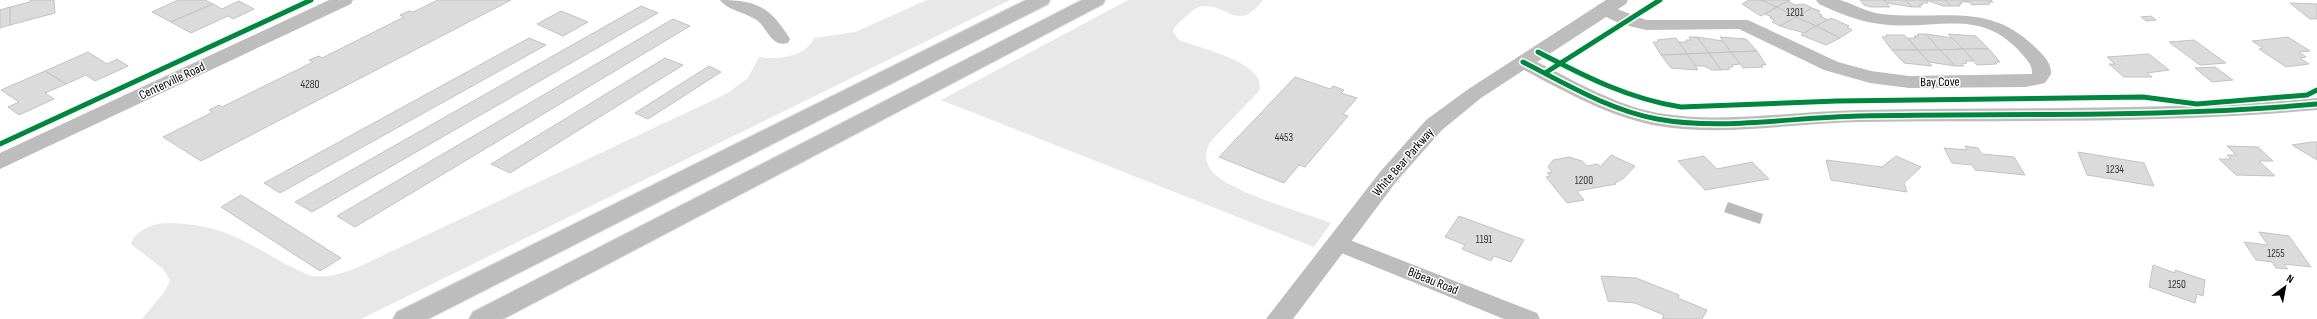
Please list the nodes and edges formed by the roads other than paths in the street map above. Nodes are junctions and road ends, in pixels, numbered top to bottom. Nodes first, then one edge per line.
1 (344, 0) edge
2 (729, 0) edge
3 (1041, 0) edge
4 (1096, 0) edge
5 (1825, 0) edge
6 (1612, 4) edge
7 (781, 39) dead end
8 (1523, 62) junction
9 (2317, 104) edge
10 (0, 162) edge
11 (1337, 243) junction
12 (406, 319) edge
13 (482, 319) edge
14 (1280, 319) edge
15 (1528, 319) edge

1 - 10 main road, Centerville Road
2 - 7 street
3 - 12 main road
4 - 13 main road
5 - 6 street, Bay Cove
6 - 8 main road, White Bear Parkway
8 - 9 main road
8 - 11 main road, White Bear Parkway
11 - 14 main road, White Bear Parkway
11 - 15 street, Bibeau Road

